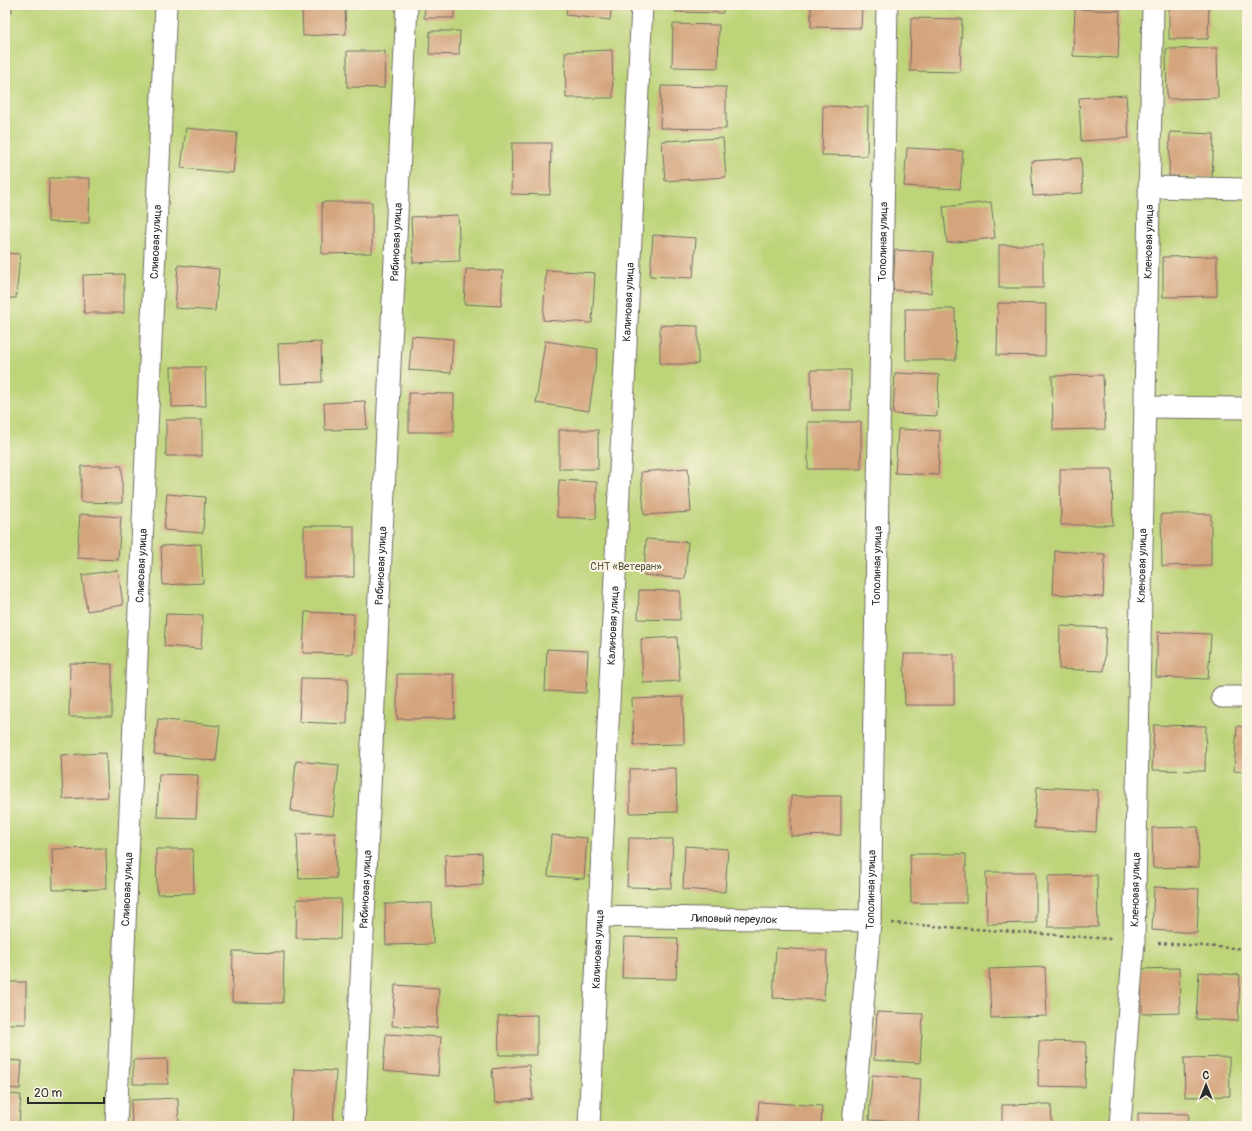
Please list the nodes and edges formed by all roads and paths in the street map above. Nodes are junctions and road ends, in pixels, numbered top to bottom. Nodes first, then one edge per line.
1 (166, 5) edge
2 (407, 5) edge
3 (642, 5) edge
4 (887, 5) edge
5 (1153, 5) edge
6 (1149, 187) junction
7 (1247, 189) edge
8 (1145, 407) junction
9 (1247, 408) edge
10 (1222, 696) dead end
11 (1247, 697) edge
12 (599, 916) junction
13 (870, 922) junction
14 (1134, 941) junction
15 (1247, 949) edge
16 (116, 1126) edge
17 (354, 1126) edge
18 (589, 1126) edge
19 (853, 1126) edge
20 (1120, 1126) edge

1 - 16 street, Сливовая улица
2 - 17 street, Рябиновая улица
3 - 12 street, Калиновая улица
4 - 13 street, Тополиная улица
5 - 6 street, Кленовая улица
6 - 7 street
6 - 8 street, Кленовая улица
8 - 9 street
8 - 14 street, Кленовая улица
10 - 11 street
12 - 13 street, Липовый переулок
12 - 18 street, Калиновая улица
13 - 14 path
13 - 19 street, Тополиная улица
14 - 15 path
14 - 20 street, Кленовая улица

